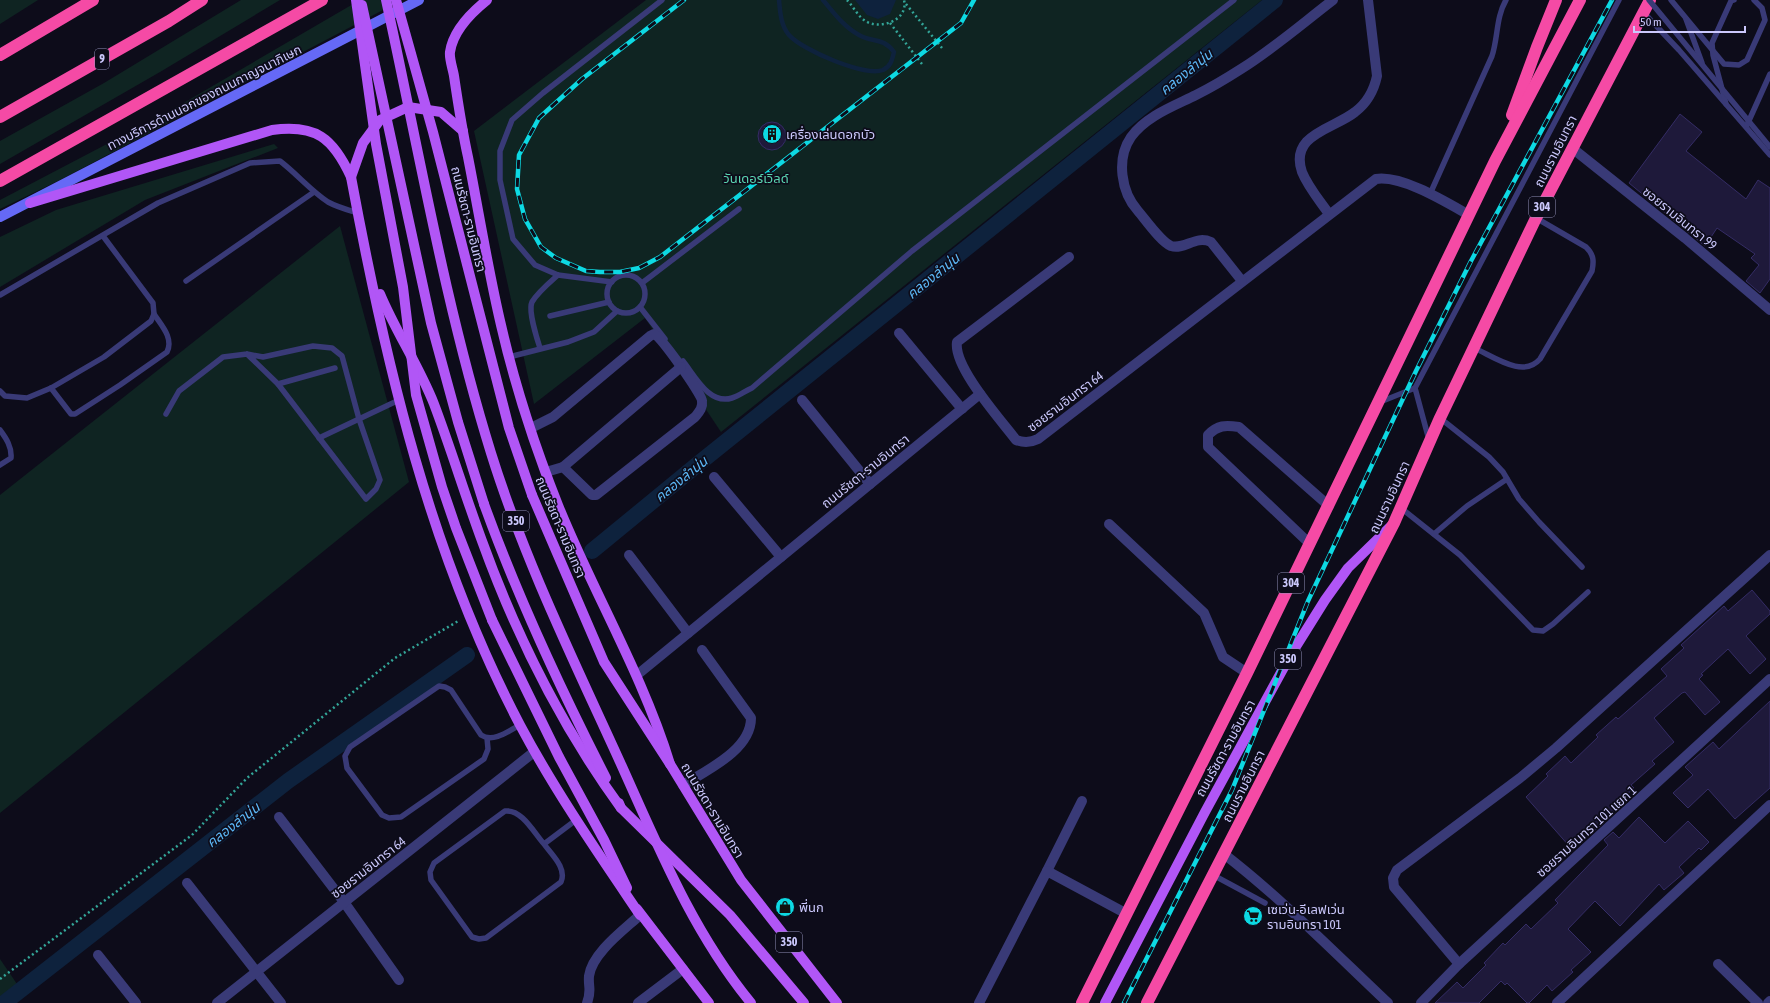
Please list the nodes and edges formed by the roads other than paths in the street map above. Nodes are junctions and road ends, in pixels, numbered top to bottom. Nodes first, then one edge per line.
1 (93, 0) edge
2 (202, 0) edge
3 (322, 0) edge
4 (356, 0) edge
5 (361, 0) edge
6 (386, 0) edge
7 (396, 0) edge
8 (419, 0) edge
9 (487, 0) edge
10 (662, 0) edge
11 (1234, 0) edge
12 (1333, 0) edge
13 (1368, 0) edge
14 (1506, 0) edge
15 (1556, 0) edge
16 (1580, 0) edge
17 (1619, 0) edge
18 (1650, 0) edge
19 (1671, 0) edge
20 (1734, 0) edge
21 (1754, 0) edge
22 (1644, 13) junction
23 (1686, 18) junction
24 (0, 55) edge
25 (1704, 69) junction
26 (1770, 74) edge
27 (1727, 106) junction
28 (0, 117) edge
29 (1746, 128) junction
30 (463, 131) junction
31 (1770, 147) edge
32 (1572, 148) junction
33 (1770, 155) edge
34 (1495, 161) junction
35 (351, 177) junction
36 (0, 181) edge
37 (314, 192) junction
38 (1430, 194) junction
39 (30, 203) junction
40 (739, 209) dead end
41 (358, 213) junction
42 (1329, 214) junction
43 (1469, 215) junction
44 (0, 217) edge
45 (1536, 218) junction
46 (104, 236) junction
47 (1068, 257) dead end
48 (368, 262) junction
49 (558, 275) junction
50 (186, 281) dead end
51 (1242, 281) junction
52 (612, 282) junction
53 (642, 283) junction
54 (0, 295) edge
55 (609, 302) junction
56 (640, 307) junction
57 (1770, 310) edge
58 (617, 311) junction
59 (154, 314) junction
60 (550, 316) dead end
61 (899, 333) dead end
62 (540, 348) junction
63 (1474, 348) junction
64 (247, 354) junction
65 (509, 357) junction
66 (335, 368) dead end
67 (681, 368) junction
68 (278, 384) junction
69 (51, 388) junction
70 (1415, 388) junction
71 (0, 391) edge
72 (980, 394) junction
73 (399, 400) junction
74 (802, 400) dead end
75 (1379, 402) junction
76 (962, 409) junction
77 (166, 414) dead end
78 (1440, 418) junction
79 (359, 419) junction
80 (531, 428) junction
81 (0, 430) edge
82 (319, 438) junction
83 (1429, 442) junction
84 (0, 465) edge
85 (563, 467) junction
86 (546, 472) junction
87 (714, 477) dead end
88 (1507, 479) junction
89 (870, 484) junction
90 (1329, 506) junction
91 (1401, 508) junction
92 (1394, 523) junction
93 (1109, 524) dead end
94 (1434, 534) junction
95 (1310, 544) junction
96 (629, 555) dead end
97 (1770, 555) edge
98 (780, 557) junction
99 (1582, 567) dead end
100 (1588, 592) dead end
101 (688, 633) junction
102 (702, 650) dead end
103 (1247, 673) junction
104 (637, 675) junction
105 (1770, 679) edge
106 (520, 725) junction
107 (487, 738) junction
108 (534, 752) junction
109 (670, 764) junction
110 (683, 785) junction
111 (1082, 801) dead end
112 (1770, 805) edge
113 (621, 808) junction
114 (278, 817) dead end
115 (576, 820) junction
116 (544, 844) junction
117 (1224, 854) junction
118 (1047, 871) junction
119 (1213, 875) junction
120 (187, 883) dead end
121 (344, 902) junction
122 (1265, 903) dead end
123 (1127, 914) junction
124 (640, 915) junction
125 (98, 955) dead end
126 (1460, 964) junction
127 (1718, 964) dead end
128 (682, 969) junction
129 (256, 972) junction
130 (399, 980) dead end
131 (136, 1003) edge
132 (217, 1003) edge
133 (281, 1003) edge
134 (587, 1003) edge
135 (638, 1003) edge
136 (709, 1003) edge
137 (751, 1003) edge
138 (804, 1003) edge
139 (837, 1003) edge
140 (979, 1003) edge
141 (1082, 1003) edge
142 (1105, 1003) edge
143 (1146, 1003) edge
144 (1388, 1003) edge
145 (1421, 1003) edge
146 (1557, 1003) edge
147 (1758, 1003) edge

1 - 24 highway
2 - 28 highway, 9
3 - 36 highway
4 - 124 main road, bridge
5 - 113 main road, 350, bridge
6 - 137 main road, 350, bridge
7 - 109 main road, ถนนรัชดา-รามอินทรา / 350, bridge
8 - 39 main road, ทางบริการด้านนอกของถนนกาญจนาภิเษก
9 - 30 main road
10 - 49 lane
11 - 56 lane
12 - 51 street
13 - 42 street
14 - 38 lane
15 - 34 highway
16 - 34 highway, 304
17 - 70 lane
18 - 22 highway, ถนนรามอินทรา / 304
18 - 25 lane, bridge
19 - 23 lane, bridge
20 - 27 lane
21 - 23 lane, bridge
22 - 27 lane
22 - 32 highway, ถนนรามอินทรา / 304
23 - 25 lane, bridge
25 - 31 lane, bridge
26 - 29 lane
27 - 29 lane
29 - 33 lane
30 - 35 main road
30 - 65 main road
32 - 45 highway, ถนนรามอินทรา / 304
32 - 57 street, ซอยรามอินทรา 99
34 - 43 highway, 304
35 - 39 main road
35 - 41 main road
37 - 41 lane
37 - 46 lane
37 - 50 lane
38 - 42 street, ซอยรามอินทรา 64
38 - 43 street, ซอยรามอินทรา 64
39 - 44 main road, ทางบริการด้านนอกของถนนกาญจนาภิเษก
40 - 53 lane
41 - 48 main road
42 - 51 street, ซอยรามอินทรา 64
43 - 75 highway, 304
45 - 63 highway, ถนนรามอินทรา / 304
45 - 63 lane
46 - 54 lane
46 - 59 lane
47 - 72 street, ซอยรามอินทรา 64
48 - 73 main road
48 - 113 main road
49 - 52 lane
49 - 62 lane
51 - 72 street, ซอยรามอินทรา 64
52 - 53 lane
52 - 55 lane
53 - 56 lane
55 - 58 lane
55 - 60 lane
56 - 58 lane
58 - 62 lane
59 - 69 lane
59 - 69 lane
61 - 76 street
62 - 65 lane
63 - 78 highway, ถนนรามอินทรา / 304
64 - 68 lane
64 - 77 lane
64 - 79 lane
65 - 80 main road
66 - 68 lane
67 - 80 street
67 - 85 street
67 - 85 street
68 - 82 lane
69 - 71 lane
70 - 75 lane
70 - 83 lane
72 - 76 street, ถนนรัชดา-รามอินทรา
73 - 79 lane
73 - 106 main road
74 - 89 street
75 - 90 highway, 304
76 - 89 street, ถนนรัชดา-รามอินทรา
78 - 83 highway, ถนนรามอินทรา / 304
78 - 88 lane
79 - 82 lane
79 - 82 lane
80 - 86 main road
81 - 84 lane
83 - 91 highway, ถนนรามอินทรา / 304
85 - 86 street
86 - 104 main road
87 - 98 street
88 - 94 lane
88 - 99 lane
89 - 98 street, ถนนรัชดา-รามอินทรา
90 - 95 highway, 304
90 - 95 street
91 - 92 highway, ถนนรามอินทรา / 304
91 - 94 lane
92 - 117 highway, ถนนรามอินทรา / 304
92 - 142 main road, ถนนรัชดา-รามอินทรา / 350
93 - 103 street
94 - 100 lane
95 - 103 highway, 304
96 - 101 street
97 - 126 street
98 - 101 street, ถนนรัชดา-รามอินทรา
101 - 104 street, ถนนรัชดา-รามอินทรา
102 - 110 street
103 - 123 highway, 304
104 - 109 main road
105 - 126 street, ซอยรามอินทรา 101 แยก 1
106 - 107 lane
106 - 108 main road
107 - 107 lane
108 - 115 main road
108 - 121 street, ซอยรามอินทรา 64
109 - 110 main road, ถนนรัชดา-รามอินทรา / 350
110 - 139 main road, ถนนรัชดา-รามอินทรา / 350
111 - 118 street
112 - 146 street
113 - 138 main road, 350
114 - 121 street
115 - 116 lane
115 - 124 main road
116 - 116 lane
117 - 119 highway, ถนนรามอินทรา / 304
117 - 144 street
118 - 123 street
118 - 140 street
119 - 122 lane
119 - 143 highway, ถนนรามอินทรา / 304
120 - 129 street
121 - 129 street, ซอยรามอินทรา 64
121 - 130 street
123 - 141 highway, 304
124 - 128 main road
124 - 134 street
125 - 131 street
126 - 145 street, ซอยรามอินทรา 101 แยก 1
127 - 147 street
128 - 135 street
128 - 136 main road
129 - 132 street, ซอยรามอินทรา 64
129 - 133 street

